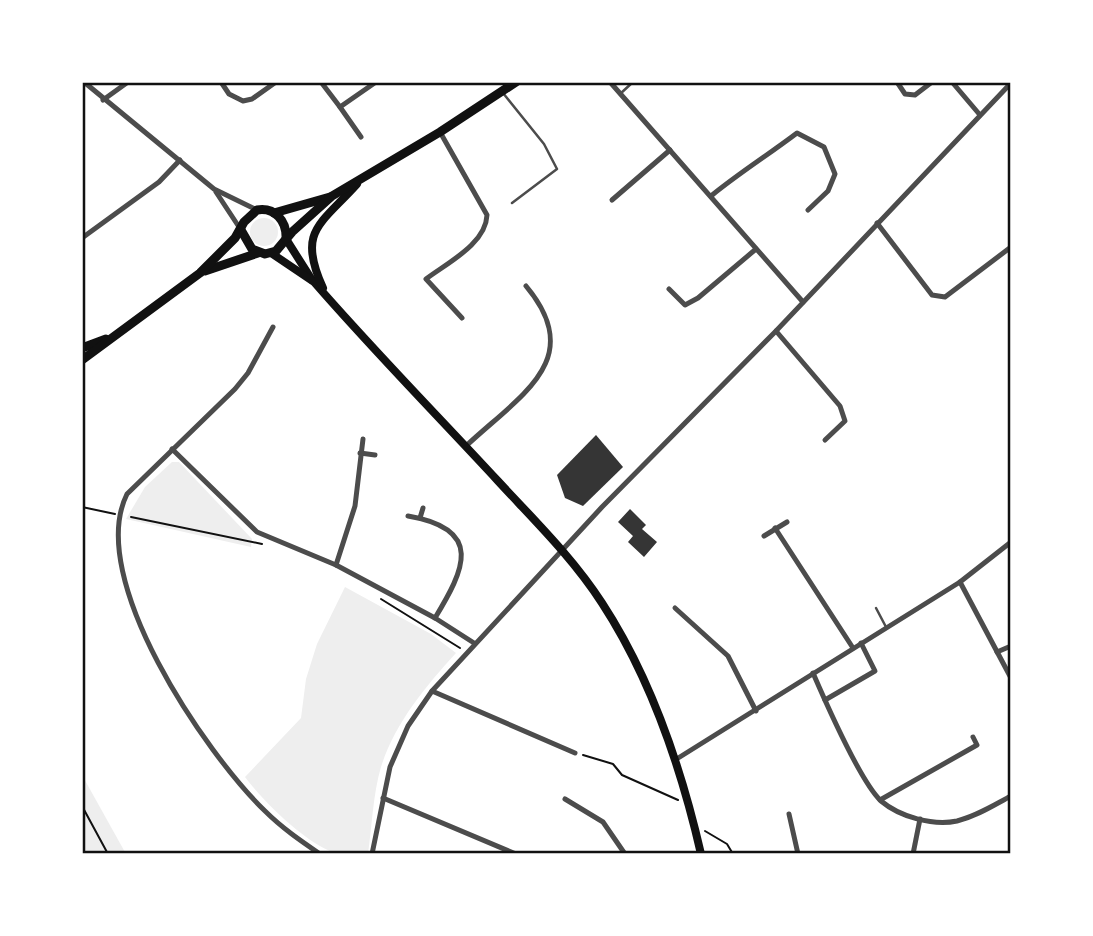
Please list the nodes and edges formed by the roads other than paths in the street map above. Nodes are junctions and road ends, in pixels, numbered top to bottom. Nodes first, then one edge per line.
1 (84, 82) edge
2 (128, 82) edge
3 (221, 82) edge
4 (276, 82) edge
5 (321, 82) edge
6 (376, 82) edge
7 (610, 82) edge
8 (633, 82) edge
9 (897, 82) edge
10 (933, 82) edge
11 (952, 82) edge
12 (515, 83) edge
13 (1011, 83) edge
14 (502, 92) junction
15 (620, 94) junction
16 (103, 100) junction
17 (340, 107) junction
18 (980, 115) junction
19 (440, 132) junction
20 (360, 137) dead end
21 (670, 150) junction
22 (180, 160) junction
23 (362, 178) junction
24 (214, 189) junction
25 (332, 196) junction
26 (711, 196) junction
27 (612, 200) dead end
28 (512, 203) dead end
29 (257, 210) junction
30 (808, 210) dead end
31 (274, 213) junction
32 (877, 223) junction
33 (241, 230) junction
34 (82, 238) edge
35 (286, 239) junction
36 (1011, 247) edge
37 (757, 249) junction
38 (259, 253) junction
39 (271, 253) junction
40 (200, 273) junction
41 (314, 282) junction
42 (526, 286) dead end
43 (669, 289) dead end
44 (327, 297) junction
45 (803, 302) junction
46 (462, 318) dead end
47 (273, 327) dead end
48 (776, 331) junction
49 (111, 337) junction
50 (82, 348) edge
51 (82, 360) edge
52 (363, 439) dead end
53 (825, 440) dead end
54 (466, 446) junction
55 (172, 449) junction
56 (360, 453) junction
57 (375, 455) dead end
58 (423, 508) dead end
59 (408, 516) dead end
60 (420, 519) junction
61 (787, 522) dead end
62 (775, 528) junction
63 (764, 536) dead end
64 (1011, 542) edge
65 (563, 552) junction
66 (336, 565) junction
67 (960, 582) junction
68 (674, 608) dead end
69 (876, 608) dead end
70 (435, 618) junction
71 (886, 627) junction
72 (474, 643) junction
73 (861, 643) junction
74 (1011, 646) edge
75 (853, 648) junction
76 (997, 652) junction
77 (813, 673) junction
78 (1011, 678) edge
79 (432, 691) junction
80 (825, 700) junction
81 (756, 711) junction
82 (973, 737) dead end
83 (575, 753) road end
84 (675, 760) junction
85 (1011, 796) edge
86 (383, 798) junction
87 (565, 799) dead end
88 (880, 800) junction
89 (789, 814) dead end
90 (920, 819) junction
91 (320, 854) edge
92 (372, 854) edge
93 (516, 854) edge
94 (625, 854) edge
95 (701, 854) edge
96 (798, 854) edge
97 (913, 854) edge

1 - 16 street
2 - 16 street
3 - 4 street
5 - 17 street
6 - 17 street
7 - 15 street
8 - 15 lane
9 - 10 street
11 - 18 street
12 - 14 highway
13 - 18 street
14 - 19 highway
14 - 28 lane
15 - 21 street
16 - 22 street
17 - 20 street
18 - 32 street
19 - 23 highway
19 - 46 street
21 - 26 street
21 - 27 street
22 - 24 street
22 - 34 street
23 - 25 highway
23 - 44 main road
24 - 29 street
24 - 33 street
25 - 31 highway
25 - 35 highway
26 - 30 street
26 - 37 street
29 - 31 highway
29 - 33 highway
31 - 35 highway
32 - 36 street
32 - 45 street
33 - 38 highway
33 - 40 highway
35 - 39 highway
35 - 41 main road
37 - 43 street
37 - 45 street
38 - 39 highway
38 - 40 highway
39 - 41 main road
40 - 49 highway
41 - 44 main road
42 - 54 street
44 - 54 main road
45 - 48 street
47 - 55 street
48 - 53 street
48 - 65 street
49 - 50 highway
49 - 51 highway
52 - 56 street
54 - 65 main road
55 - 66 street
55 - 91 street
56 - 57 street
56 - 66 street
58 - 60 street
59 - 60 street
60 - 70 street
61 - 62 street
62 - 63 street
62 - 75 street
64 - 67 street
65 - 72 street
65 - 84 main road
66 - 70 street
67 - 71 street
67 - 76 street
68 - 81 street
69 - 71 lane
70 - 72 street
71 - 73 street
72 - 79 street
73 - 75 street
73 - 80 street
74 - 76 street
75 - 77 street
76 - 78 street
77 - 80 street
77 - 81 street
79 - 83 street
79 - 86 street
80 - 88 street
81 - 84 street
82 - 88 street
84 - 95 main road
85 - 90 street
86 - 92 street
86 - 93 street
87 - 94 street
88 - 90 street
89 - 96 street
90 - 97 street

